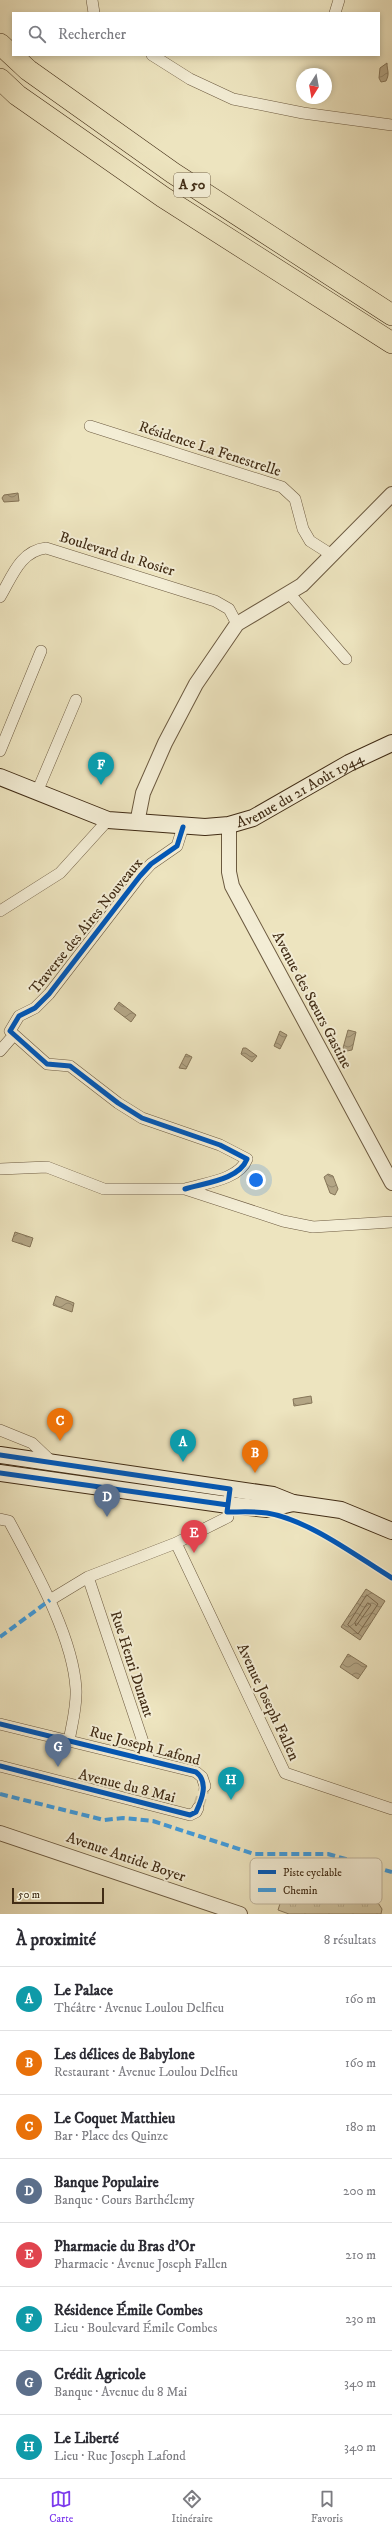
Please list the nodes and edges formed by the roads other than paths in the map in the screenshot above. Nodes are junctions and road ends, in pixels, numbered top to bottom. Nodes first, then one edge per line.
1 (92, 0) edge
2 (339, 0) edge
3 (94, 12) edge
4 (335, 12) edge
5 (0, 44) edge
6 (12, 55) edge
7 (13, 56) edge
8 (154, 56) edge
9 (0, 79) edge
10 (392, 125) edge
11 (392, 315) edge
12 (392, 343) edge
13 (90, 426) dead end
14 (392, 494) edge
15 (332, 555) junction
16 (289, 593) junction
17 (0, 597) edge
18 (237, 624) junction
19 (42, 651) dead end
20 (346, 659) dead end
21 (76, 700) dead end
22 (392, 742) edge
23 (0, 751) edge
24 (0, 777) edge
25 (37, 792) junction
26 (108, 820) junction
27 (137, 824) junction
28 (229, 825) junction
29 (183, 827) junction
30 (0, 911) edge
31 (13, 1036) junction
32 (0, 1051) edge
33 (0, 1169) edge
34 (392, 1183) edge
35 (185, 1189) junction
36 (392, 1222) edge
37 (0, 1430) edge
38 (0, 1455) edge
39 (53, 1463) junction
40 (0, 1473) edge
41 (229, 1497) junction
42 (0, 1519) edge
43 (392, 1531) edge
44 (176, 1543) junction
45 (88, 1577) junction
46 (50, 1600) junction
47 (0, 1724) edge
48 (69, 1741) junction
49 (149, 1760) junction
50 (0, 1766) edge
51 (205, 1786) dead end
52 (198, 1808) dead end
53 (392, 1809) edge
54 (0, 1833) edge
55 (240, 1914) edge

1 - 3 street
2 - 4 street
5 - 6 highway, A 50
7 - 11 highway, A 50
8 - 10 street
9 - 12 highway, A 50
13 - 15 street, Résidence La Fenestrelle
14 - 15 street
15 - 16 street
16 - 18 street
16 - 20 street
17 - 18 street, Boulevard du Rosier
18 - 27 street
19 - 23 street
21 - 25 street
22 - 28 main road, Avenue du 21 Août 1944
24 - 25 main road, Avenue du 21 Août 1944
25 - 26 main road, Avenue du 21 Août 1944
26 - 27 main road, Avenue du 21 Août 1944
26 - 30 street
27 - 29 main road, Avenue du 21 Août 1944
28 - 29 main road, Avenue du 21 Août 1944
28 - 34 street, Avenue des Sœurs Gastine
29 - 31 street, Traverse des Aires Nouveaux
31 - 32 street
31 - 35 street
33 - 35 street
35 - 36 street
37 - 39 street
38 - 39 main road
39 - 41 main road
40 - 41 main road
41 - 43 main road
41 - 44 street
42 - 46 street
44 - 45 street
44 - 53 street, Avenue Joseph Fallen
45 - 46 street
45 - 49 street, Rue Henri Dunant
46 - 48 street
47 - 48 street, Rue Joseph Lafond
48 - 49 street, Rue Joseph Lafond
49 - 51 street, Rue Joseph Lafond
50 - 52 street, Avenue du 8 Mai
54 - 55 street, Avenue Antide Boyer

